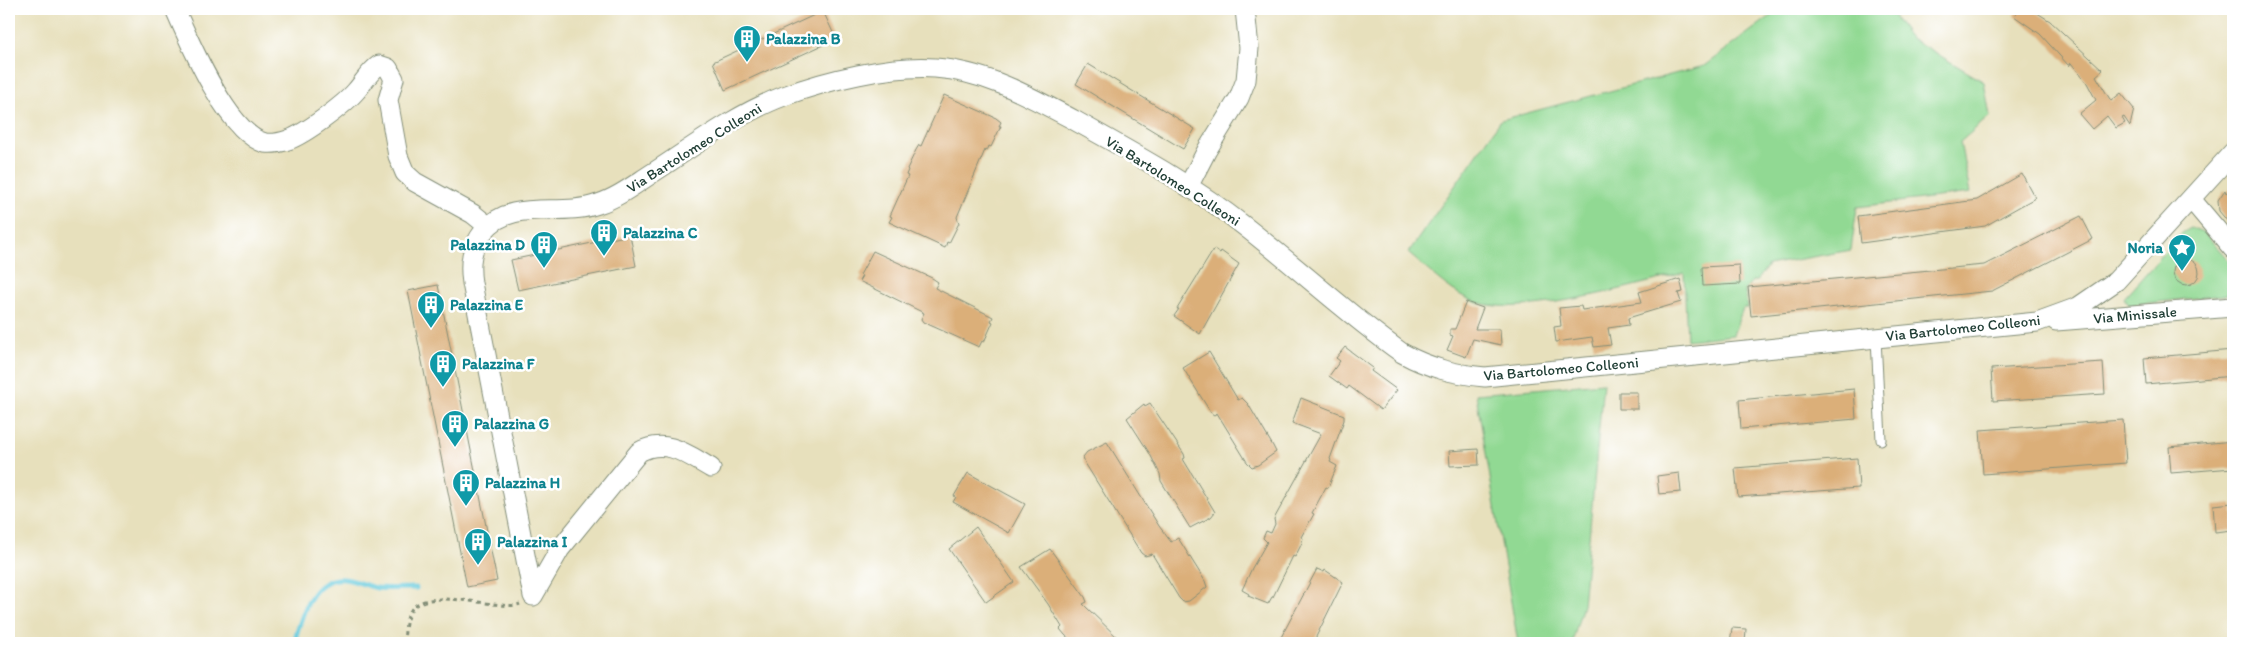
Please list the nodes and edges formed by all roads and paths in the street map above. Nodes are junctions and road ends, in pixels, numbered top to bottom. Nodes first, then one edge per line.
1 (175, 9) edge
2 (1245, 9) edge
3 (2233, 152) edge
4 (1188, 187) junction
5 (2191, 199) junction
6 (488, 226) junction
7 (2233, 249) edge
8 (2233, 307) edge
9 (2037, 322) junction
10 (1876, 337) junction
11 (1881, 440) dead end
12 (711, 468) dead end
13 (533, 596) junction
14 (404, 643) edge

1 - 6 street
2 - 4 street
3 - 5 street, Via Bartolomeo Colleoni
4 - 6 street, Via Bartolomeo Colleoni
4 - 10 street, Via Bartolomeo Colleoni
5 - 7 street
5 - 9 street, Via Bartolomeo Colleoni
6 - 13 street, Via Bartolomeo Colleoni
8 - 9 street, Via Minissale
9 - 10 street, Via Bartolomeo Colleoni
10 - 11 lane
12 - 13 street
13 - 14 path

